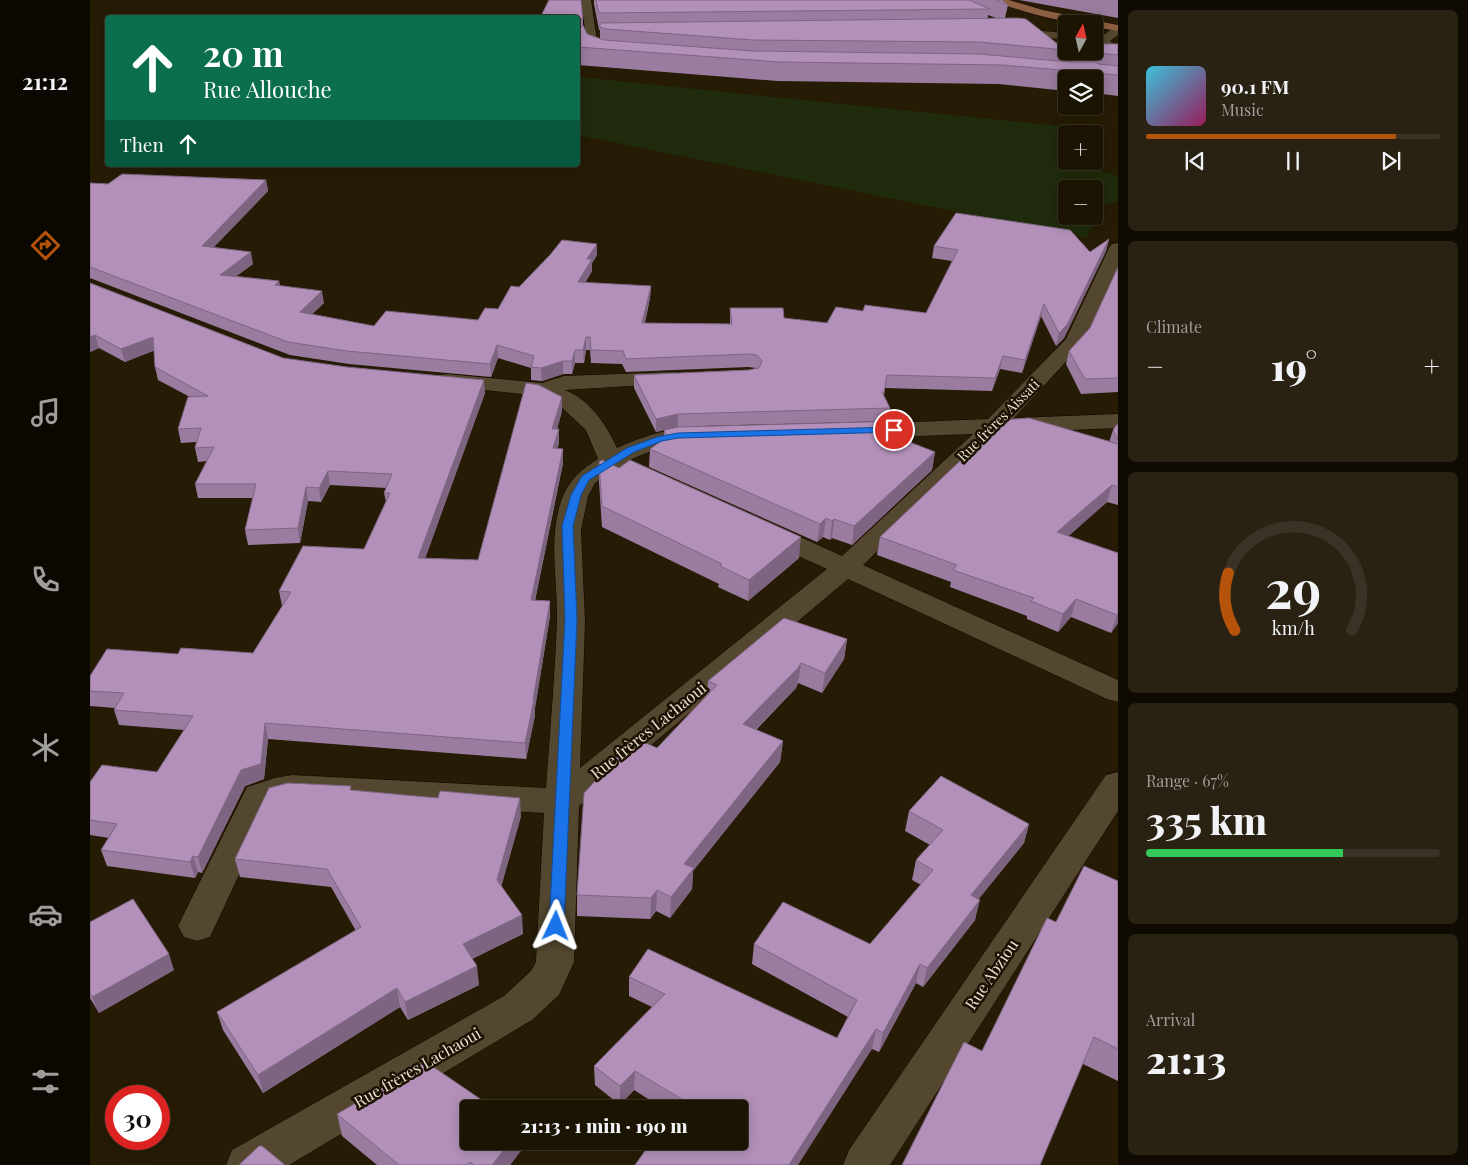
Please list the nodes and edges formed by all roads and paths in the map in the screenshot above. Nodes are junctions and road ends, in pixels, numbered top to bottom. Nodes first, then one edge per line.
1 (586, 0) edge
2 (998, 0) edge
3 (984, 2) dead end
4 (1058, 22) edge
5 (996, 28) edge
6 (1103, 30) edge
7 (1117, 31) edge
8 (1058, 36) edge
9 (1103, 38) edge
10 (1103, 44) edge
11 (1118, 51) edge
12 (631, 56) edge
13 (1118, 248) edge
14 (691, 377) edge
15 (428, 378) edge
16 (544, 390) junction
17 (1118, 421) edge
18 (993, 427) junction
19 (845, 431) edge
20 (728, 434) edge
21 (611, 460) junction
22 (647, 477) edge
23 (746, 522) edge
24 (845, 568) junction
25 (1118, 692) edge
26 (1118, 784) edge
27 (562, 801) junction
28 (198, 926) dead end
29 (248, 1165) edge
30 (865, 1165) edge

1 - 12 street
2 - 7 main road
3 - 4 main road
5 - 8 street
6 - 7 main road
7 - 9 street
10 - 11 street
13 - 18 street, Rue frères Aissati
14 - 16 street
15 - 16 street
16 - 21 street
17 - 18 street
18 - 19 street
18 - 24 street, Rue frères Aissati
20 - 21 street
21 - 22 street
21 - 27 street
23 - 24 street
24 - 25 street
24 - 27 street, Rue frères Lachaoui
26 - 30 street, Rue Abziou
27 - 28 street
27 - 29 street, Rue frères Lachaoui

